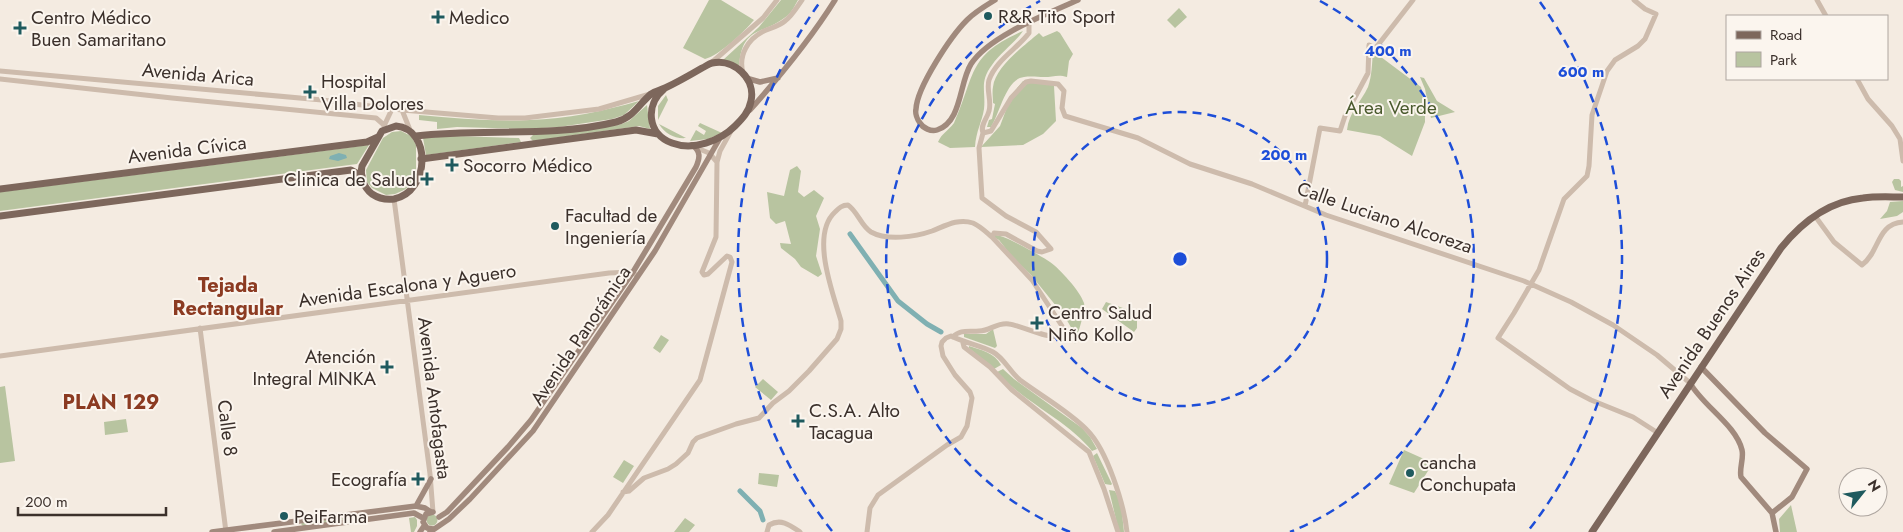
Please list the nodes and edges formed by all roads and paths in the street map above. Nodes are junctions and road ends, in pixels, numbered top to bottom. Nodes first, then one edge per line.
1 (777, 0) edge
2 (802, 0) edge
3 (835, 0) edge
4 (995, 0) edge
5 (1078, 0) edge
6 (1413, 0) edge
7 (1634, 0) edge
8 (1817, 0) edge
9 (1825, 15) edge
10 (1029, 23) junction
11 (711, 63) junction
12 (0, 71) edge
13 (745, 76) junction
14 (780, 78) junction
15 (0, 80) edge
16 (1858, 80) edge
17 (664, 89) junction
18 (652, 94) junction
19 (392, 109) junction
20 (402, 110) junction
21 (748, 112) junction
22 (410, 130) junction
23 (731, 130) junction
24 (381, 131) junction
25 (983, 133) junction
26 (658, 134) junction
27 (416, 136) junction
28 (720, 138) junction
29 (694, 147) junction
30 (710, 153) junction
31 (421, 159) junction
32 (1903, 161) edge
33 (717, 162) junction
34 (362, 176) junction
35 (0, 189) edge
36 (1903, 197) edge
37 (394, 199) junction
38 (1305, 206) junction
39 (0, 216) edge
40 (1815, 216) junction
41 (1903, 222) edge
42 (992, 237) junction
43 (635, 274) junction
44 (1531, 284) junction
45 (407, 301) junction
46 (200, 328) junction
47 (953, 337) junction
48 (963, 343) junction
49 (0, 356) edge
50 (1702, 367) junction
51 (1690, 384) junction
52 (1658, 433) junction
53 (1100, 450) junction
54 (1091, 454) junction
55 (501, 455) junction
56 (506, 460) junction
57 (431, 479) junction
58 (1117, 486) junction
59 (1104, 489) junction
60 (623, 492) junction
61 (416, 506) junction
62 (432, 512) junction
63 (1772, 513) junction
64 (439, 516) junction
65 (423, 518) junction
66 (286, 522) junction
67 (424, 526) junction
68 (433, 530) edge
69 (226, 531) edge
70 (287, 531) edge
71 (212, 532) edge
72 (274, 532) edge
73 (420, 532) edge
74 (592, 532) edge
75 (768, 532) edge
76 (800, 532) edge
77 (867, 532) edge
78 (1118, 532) edge
79 (1127, 532) edge
80 (1592, 532) edge
81 (1776, 532) edge

1 - 11 street
2 - 13 street
3 - 14 main road
4 - 10 main road
5 - 10 main road
6 - 38 street
7 - 44 street
8 - 9 street
10 - 25 street
11 - 13 main road
11 - 17 main road
12 - 19 street, Avenida Arica
13 - 14 main road
13 - 21 main road
14 - 21 main road
15 - 24 street, Avenida Arica
16 - 32 street
17 - 18 main road
17 - 26 main road
18 - 20 street, Avenida Arica
18 - 27 main road
19 - 20 street, Avenida Arica
19 - 24 street
20 - 22 street
21 - 23 main road
22 - 24 main road
22 - 27 main road
23 - 28 main road
23 - 33 street
24 - 34 main road
24 - 35 main road, Avenida Cívica
25 - 38 street, Calle Luciano Alcoreza
25 - 42 street
26 - 29 main road
26 - 31 main road
27 - 31 main road
28 - 29 main road
28 - 30 main road, Avenida Panorámica
29 - 30 street
29 - 43 main road, Avenida Panorámica
30 - 33 street
30 - 43 main road, Avenida Panorámica
31 - 37 main road
33 - 60 street
34 - 37 main road
34 - 39 main road
36 - 40 main road, Avenida Buenos Aires
37 - 45 street, Avenida Antofagasta
38 - 44 street, Calle Luciano Alcoreza
40 - 41 street
40 - 50 main road, Avenida Buenos Aires
42 - 47 street
42 - 60 street
43 - 45 street, Avenida Escalona y Aguero
43 - 55 main road, Avenida Panorámica
43 - 56 main road, Avenida Panorámica
44 - 51 street, Calle Luciano Alcoreza
44 - 52 street
45 - 46 street, Avenida Escalona y Aguero
45 - 57 street, Avenida Antofagasta
46 - 49 street, Avenida Escalona y Aguero
46 - 69 street, Calle 8
47 - 48 street
47 - 77 street
48 - 53 street
48 - 54 street
50 - 51 main road, Avenida Buenos Aires
50 - 63 main road
51 - 52 main road, Avenida Buenos Aires
51 - 63 main road, Calle Luciano Alcoreza
52 - 80 main road, Avenida Buenos Aires
53 - 54 street
53 - 58 street
54 - 59 street
55 - 56 main road
55 - 64 main road, Avenida Panorámica
56 - 68 main road, Avenida Panorámica
57 - 61 main road
57 - 62 street, Avenida Antofagasta
58 - 59 street
58 - 79 street
59 - 78 street
60 - 74 street
61 - 62 main road
61 - 66 main road
62 - 64 main road
62 - 65 main road
63 - 81 main road
64 - 68 main road
65 - 67 main road
65 - 70 main road
66 - 69 main road
66 - 70 street
67 - 68 main road
67 - 73 main road
69 - 71 main road
70 - 72 main road
75 - 76 street

